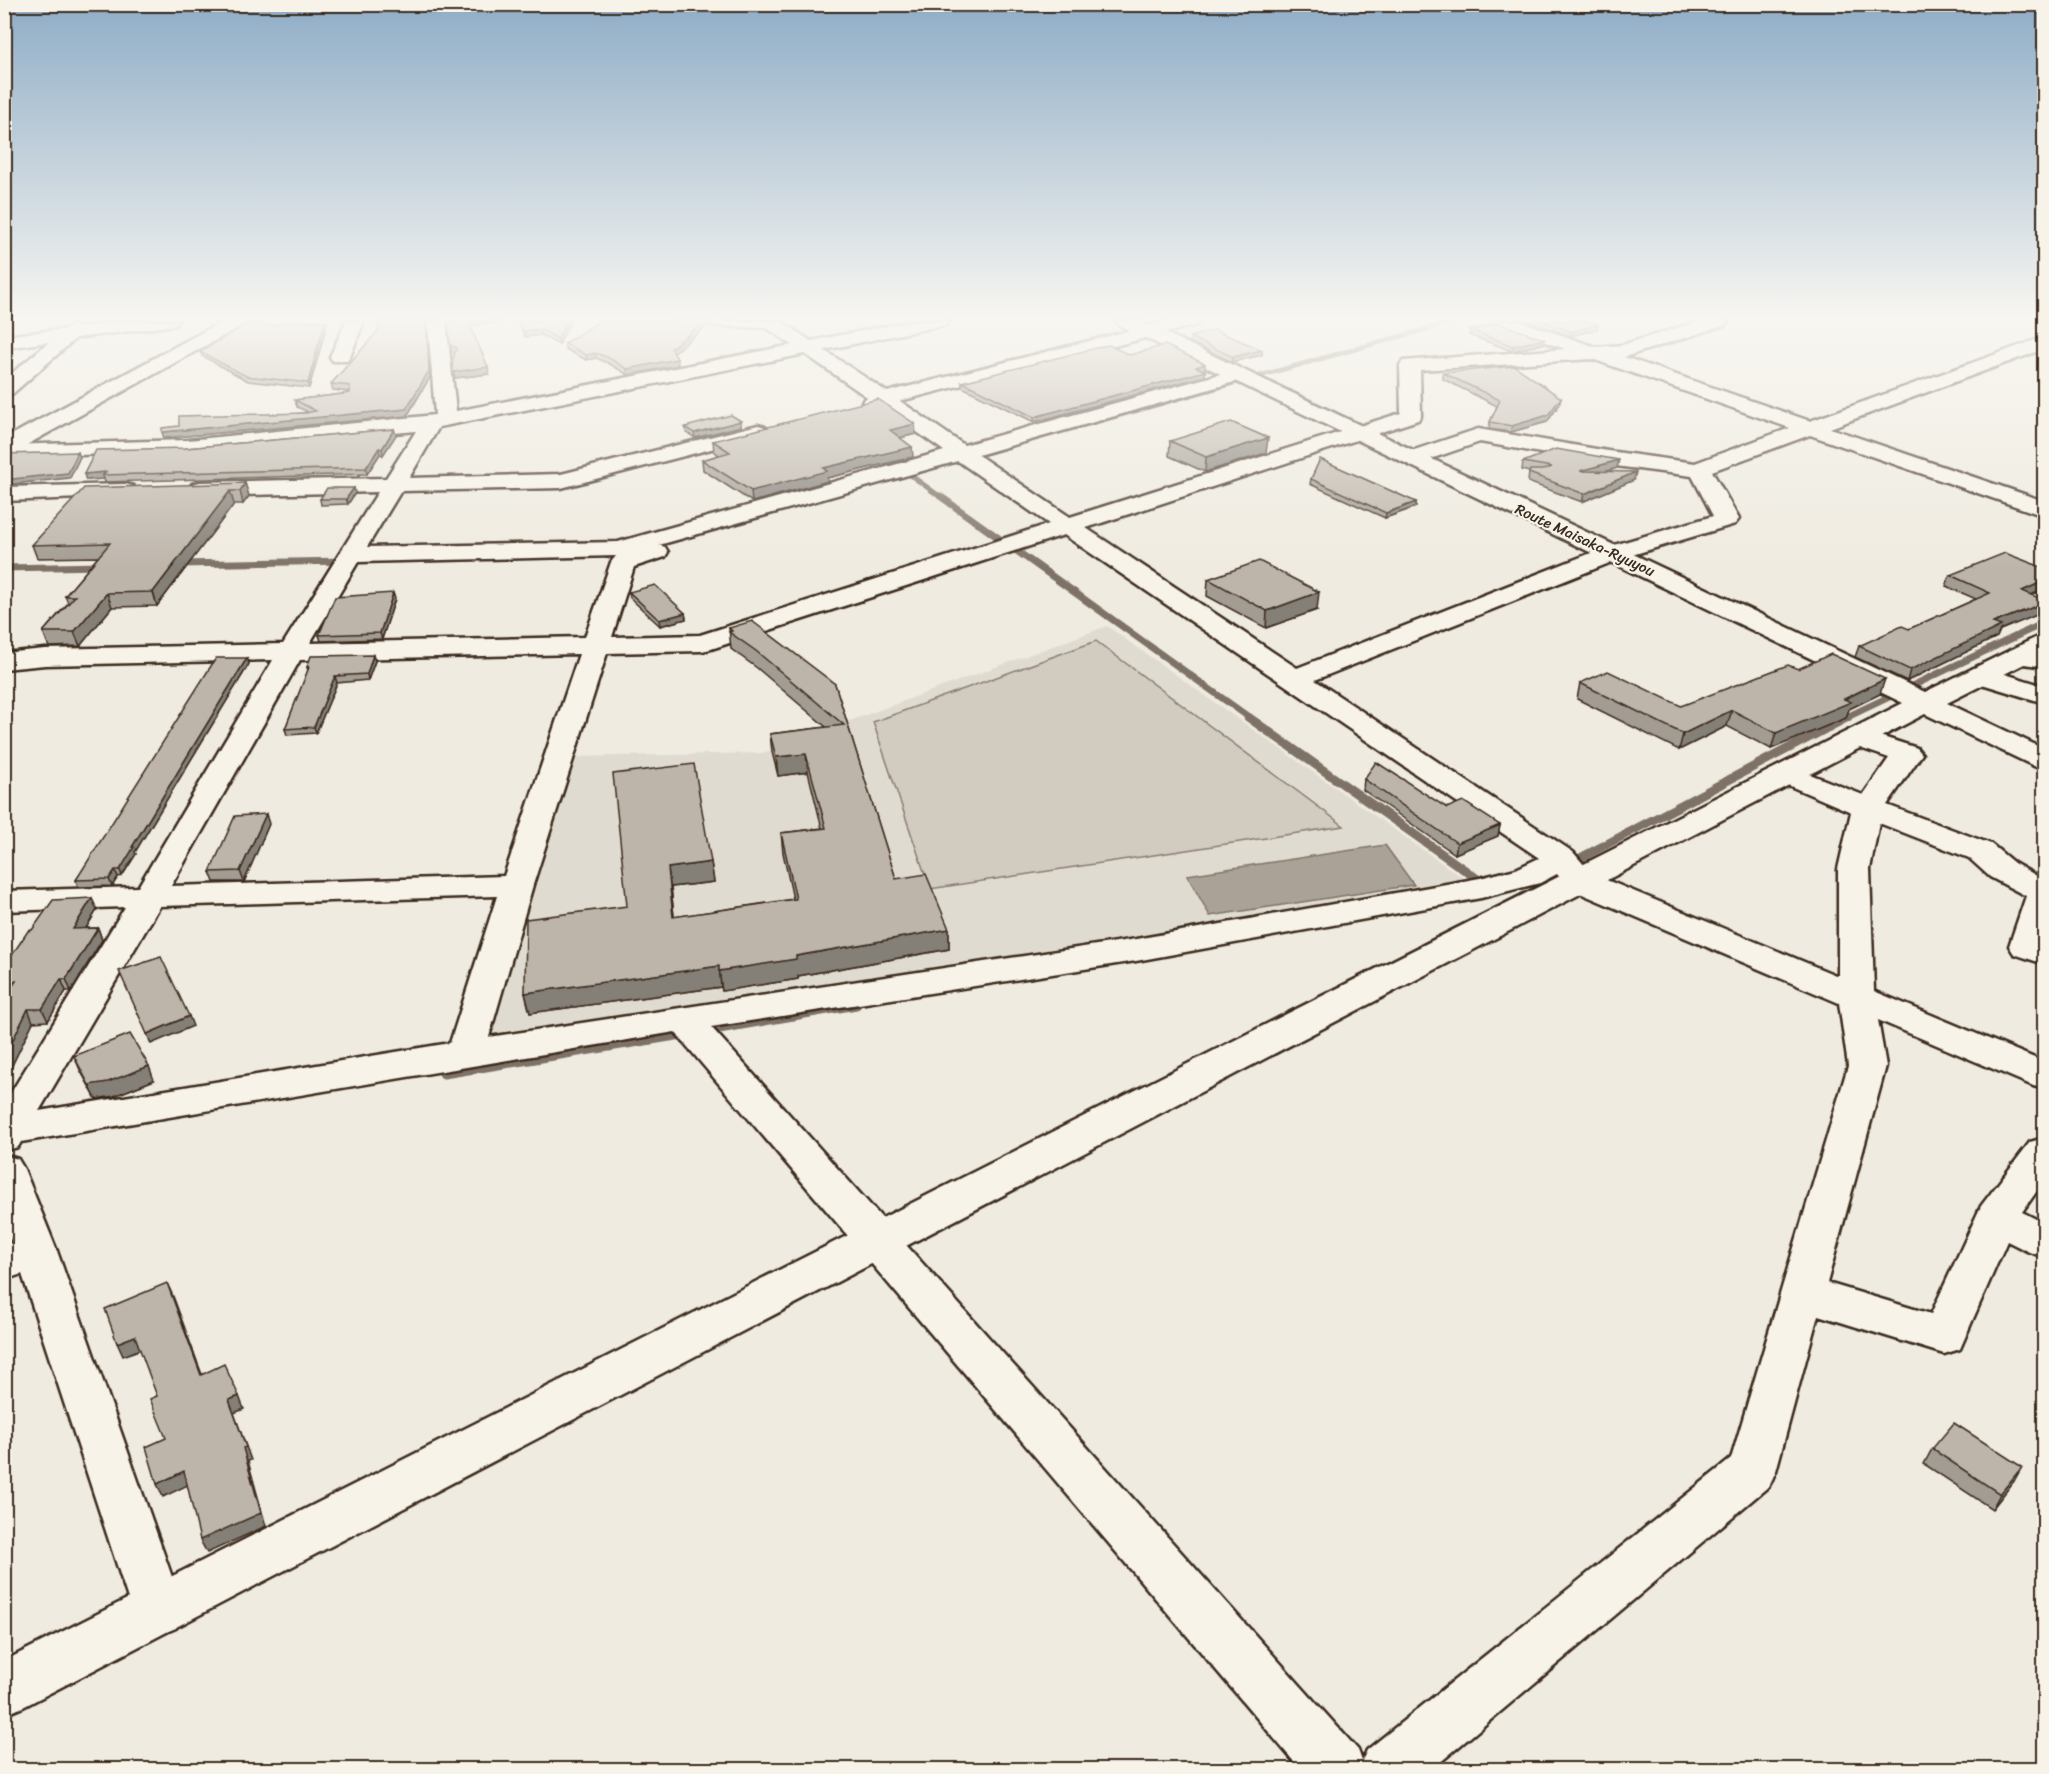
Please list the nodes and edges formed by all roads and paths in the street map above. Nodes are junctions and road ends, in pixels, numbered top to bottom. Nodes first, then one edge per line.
1 (87, 404) edge
2 (439, 404) edge
3 (525, 404) edge
4 (865, 404) edge
5 (891, 404) edge
6 (1155, 404) edge
7 (1298, 404) edge
8 (1411, 404) edge
9 (1741, 404) edge
10 (1877, 404) edge
11 (849, 408) edge
12 (439, 421) junction
13 (780, 425) edge
14 (1811, 428) junction
15 (1361, 434) junction
16 (4, 450) edge
17 (971, 457) junction
18 (1413, 458) junction
19 (1700, 470) junction
20 (394, 483) junction
21 (182, 489) edge
22 (146, 490) edge
23 (4, 494) edge
24 (2044, 509) edge
25 (1067, 526) junction
26 (1613, 553) junction
27 (349, 558) junction
28 (2044, 644) edge
29 (597, 645) junction
30 (291, 652) junction
31 (2032, 658) edge
32 (4, 661) edge
33 (1982, 675) junction
34 (1294, 679) junction
35 (2044, 695) edge
36 (1925, 703) junction
37 (1858, 738) junction
38 (2044, 760) edge
39 (1787, 774) junction
40 (1869, 809) junction
41 (1571, 870) junction
42 (517, 885) junction
43 (2044, 891) edge
44 (149, 896) junction
45 (4, 901) edge
46 (2044, 953) edge
47 (1856, 999) junction
48 (684, 1019) junction
49 (466, 1053) junction
50 (2044, 1076) edge
51 (5, 1142) edge
52 (2044, 1152) edge
53 (1996, 1217) junction
54 (876, 1240) junction
55 (2044, 1241) edge
56 (20, 1258) edge
57 (1803, 1293) junction
58 (158, 1611) junction
59 (4, 1689) edge
60 (1338, 1770) edge
61 (1387, 1770) edge

1 - 16 main road
2 - 12 main road
3 - 12 main road
4 - 11 main road
5 - 17 main road
6 - 17 main road
7 - 15 main road, Route Maisaka-Ryuyou
8 - 15 main road
9 - 14 main road
10 - 14 main road
12 - 16 main road
12 - 20 main road
13 - 20 main road
14 - 19 main road
14 - 24 main road
15 - 18 main road, Route Maisaka-Ryuyou
15 - 25 main road
17 - 25 main road
17 - 27 main road
17 - 29 main road
18 - 19 main road
18 - 26 main road, Route Maisaka-Ryuyou
19 - 26 main road
20 - 21 main road
20 - 27 main road
22 - 23 main road
25 - 29 main road
25 - 34 main road
26 - 34 main road
26 - 36 main road, Route Maisaka-Ryuyou
27 - 30 main road
28 - 31 main road
29 - 30 main road
29 - 42 main road
30 - 32 main road
30 - 44 main road
31 - 33 main road
33 - 35 main road
33 - 36 main road
34 - 41 main road
36 - 37 main road
36 - 38 main road, Route Maisaka-Ryuyou
37 - 39 main road
37 - 40 main road
39 - 40 main road
39 - 41 main road
40 - 43 main road
40 - 47 main road
41 - 47 main road
41 - 48 main road
41 - 54 main road
42 - 44 main road
42 - 49 main road
43 - 46 main road
44 - 45 main road
44 - 51 main road
47 - 50 main road
47 - 57 main road
48 - 49 main road
48 - 54 main road
49 - 51 main road
51 - 56 main road
52 - 53 main road
53 - 55 main road
53 - 57 main road
54 - 58 main road
54 - 60 main road
56 - 58 main road
57 - 61 main road
58 - 59 main road

